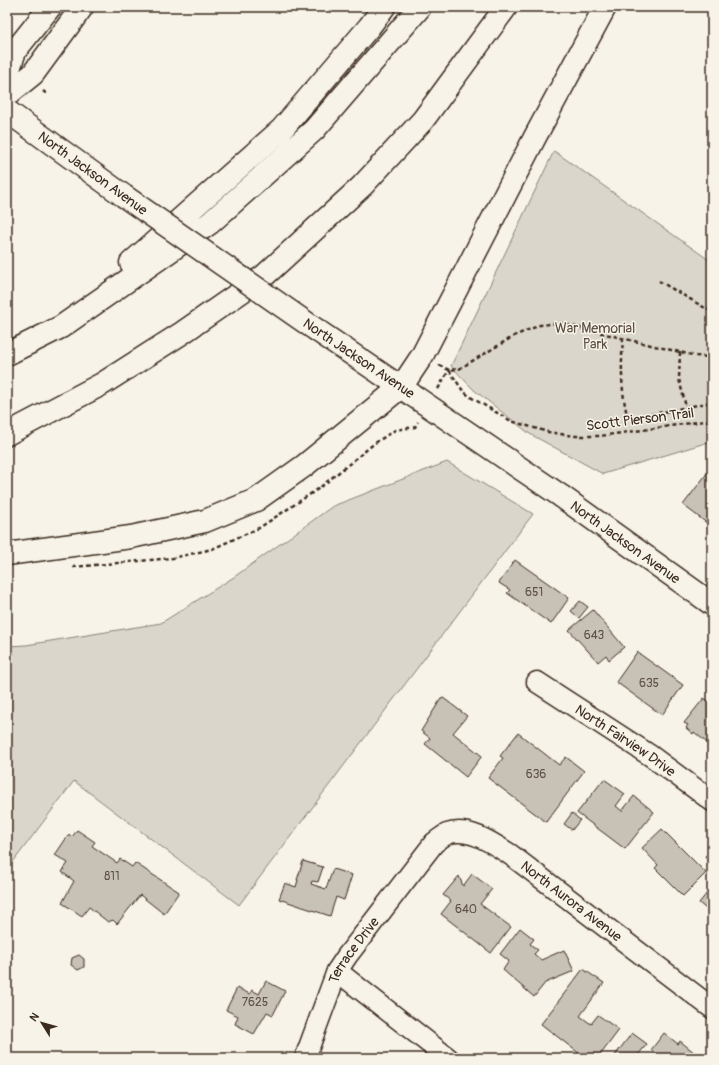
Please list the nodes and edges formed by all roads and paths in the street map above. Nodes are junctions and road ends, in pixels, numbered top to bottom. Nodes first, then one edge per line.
1 (50, 7) edge
2 (82, 7) edge
3 (384, 7) edge
4 (420, 7) edge
5 (506, 7) edge
6 (605, 7) edge
7 (7, 75) edge
8 (7, 95) edge
9 (7, 111) edge
10 (658, 281) dead end
11 (712, 312) edge
12 (60, 327) junction
13 (623, 338) junction
14 (680, 352) junction
15 (7, 354) edge
16 (712, 357) edge
17 (402, 386) junction
18 (712, 402) edge
19 (686, 407) junction
20 (712, 420) edge
21 (7, 434) edge
22 (7, 554) edge
23 (712, 604) edge
24 (537, 682) dead end
25 (712, 801) edge
26 (424, 855) joint
27 (337, 971) junction
28 (712, 1008) edge
29 (305, 1058) edge
30 (448, 1058) edge

1 - 7 main road
2 - 8 main road
3 - 12 main road
4 - 12 main road
5 - 21 main road
6 - 17 main road
9 - 17 main road, North Jackson Avenue, bridge
10 - 11 path
12 - 15 main road
13 - 14 path
13 - 19 path
13 - 20 path, Scott Pierson Trail
14 - 16 path
14 - 19 path
17 - 22 main road
17 - 23 main road, North Jackson Avenue
18 - 19 path
24 - 25 street, North Fairview Drive
26 - 27 street, Terrace Drive
26 - 28 street, North Aurora Avenue
27 - 29 street, Terrace Drive
27 - 30 street

